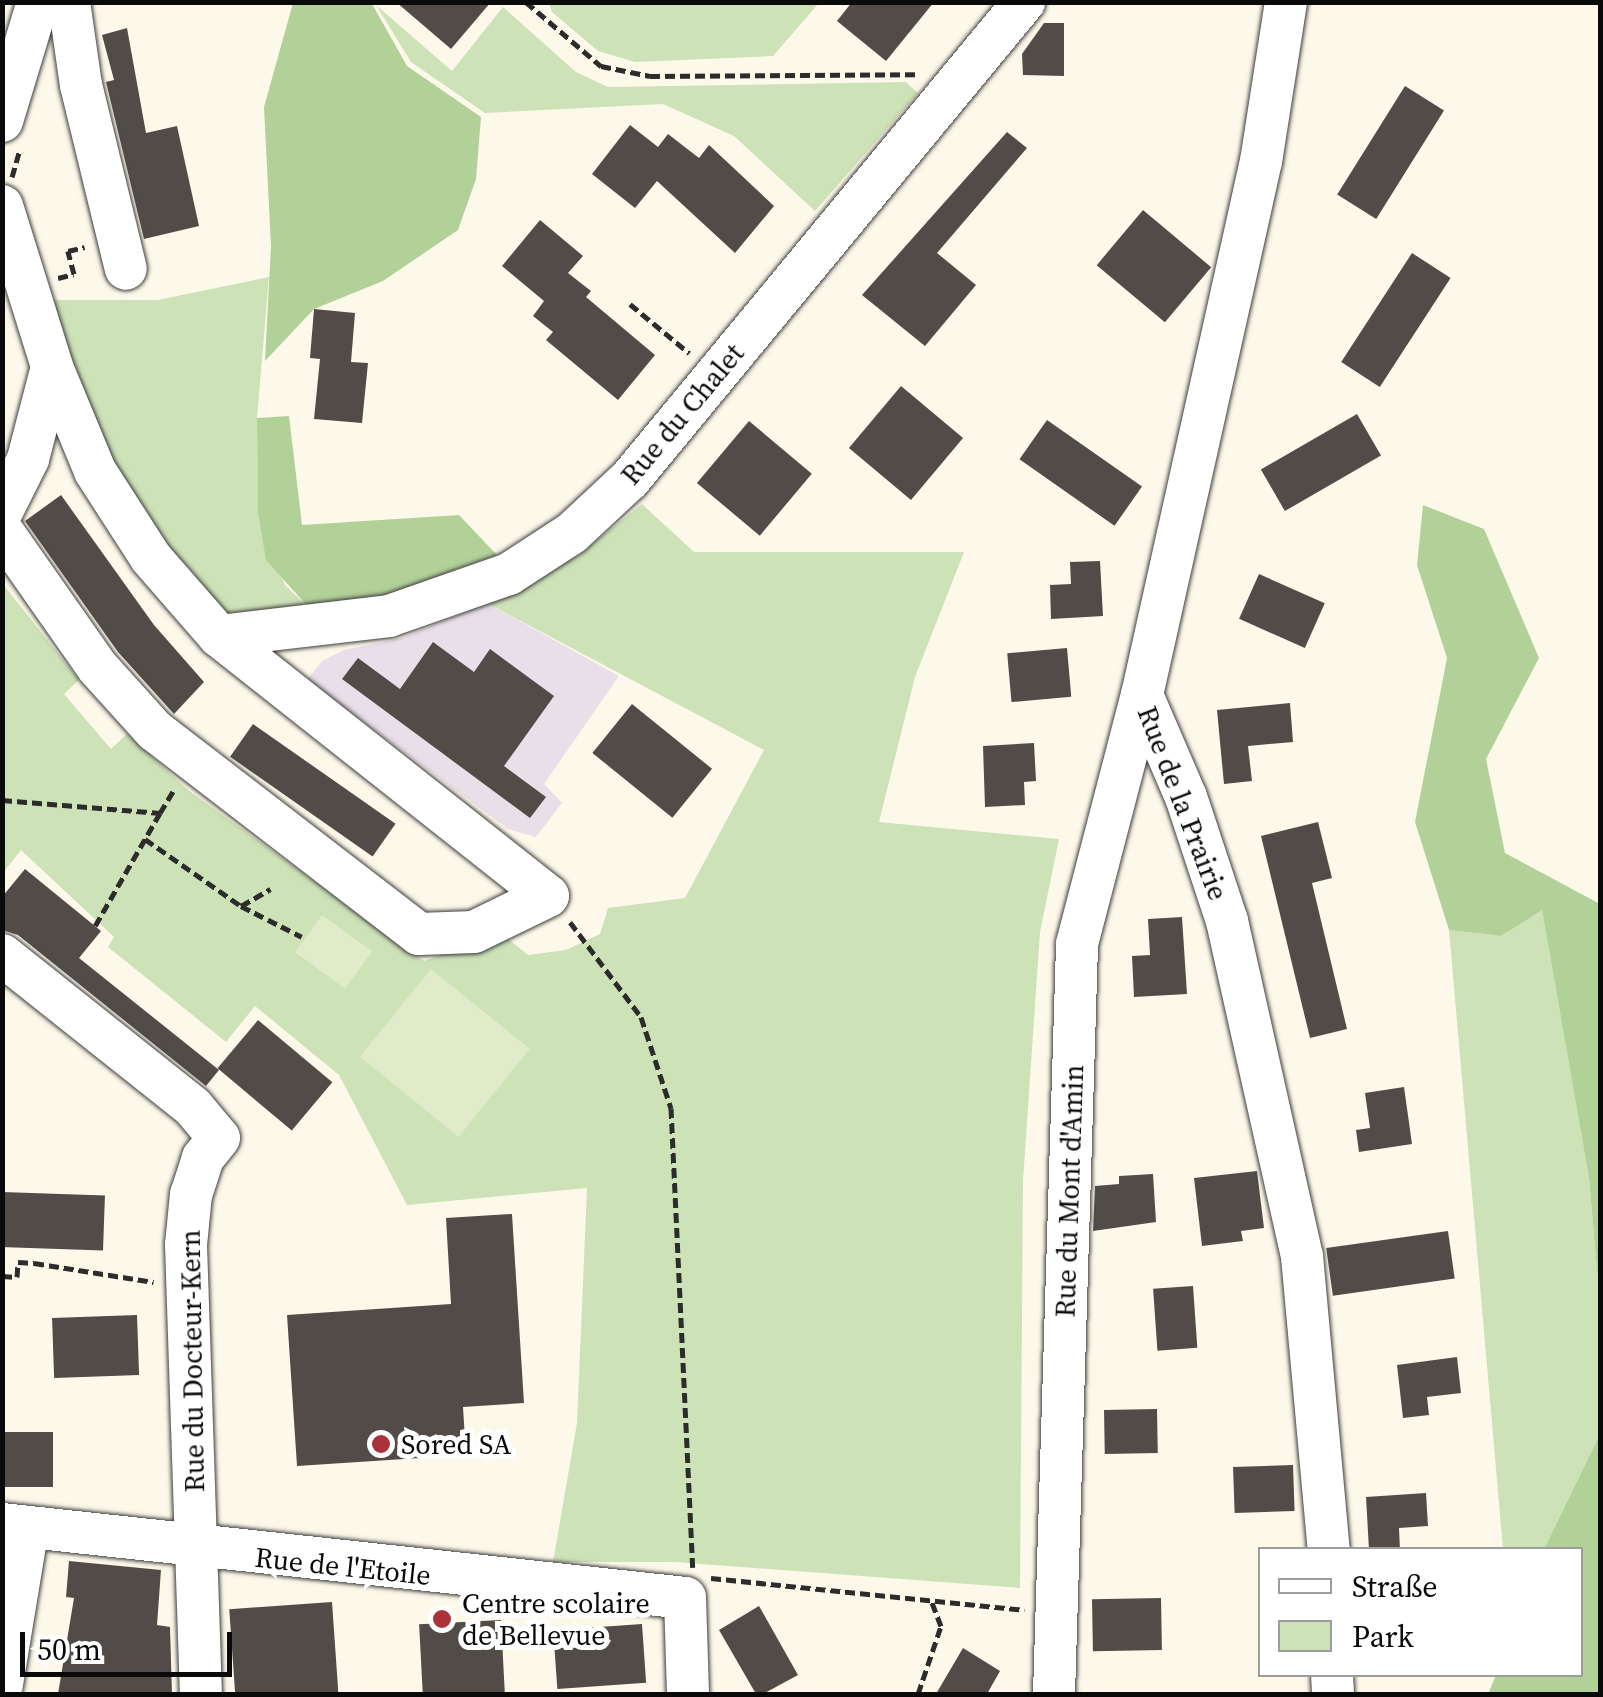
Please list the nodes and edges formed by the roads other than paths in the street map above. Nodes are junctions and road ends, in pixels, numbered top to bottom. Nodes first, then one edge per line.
1 (38, 2) edge
2 (69, 2) edge
3 (1024, 2) edge
4 (1286, 2) edge
5 (12, 130) edge
6 (3, 207) edge
7 (126, 270) dead end
8 (52, 366) junction
9 (2, 511) edge
10 (2, 531) edge
11 (219, 636) junction
12 (1142, 695) junction
13 (2, 955) edge
14 (15, 1526) edge
15 (1329, 1547) edge
16 (196, 1550) junction
17 (2, 1684) edge
18 (200, 1694) edge
19 (688, 1694) edge
20 (1054, 1694) edge

1 - 5 street
2 - 7 street
3 - 11 street, Rue du Chalet
4 - 12 street, Rue de la Prairie
6 - 8 street
8 - 9 street
8 - 11 street
10 - 11 street
12 - 15 street, Rue de la Prairie
12 - 20 street, Rue du Mont d'Amin
13 - 16 street, Rue du Docteur-Kern
14 - 16 street, Rue de l'Etoile
14 - 17 street
16 - 18 street, Rue du Docteur-Kern
16 - 19 street, Rue de l'Etoile

